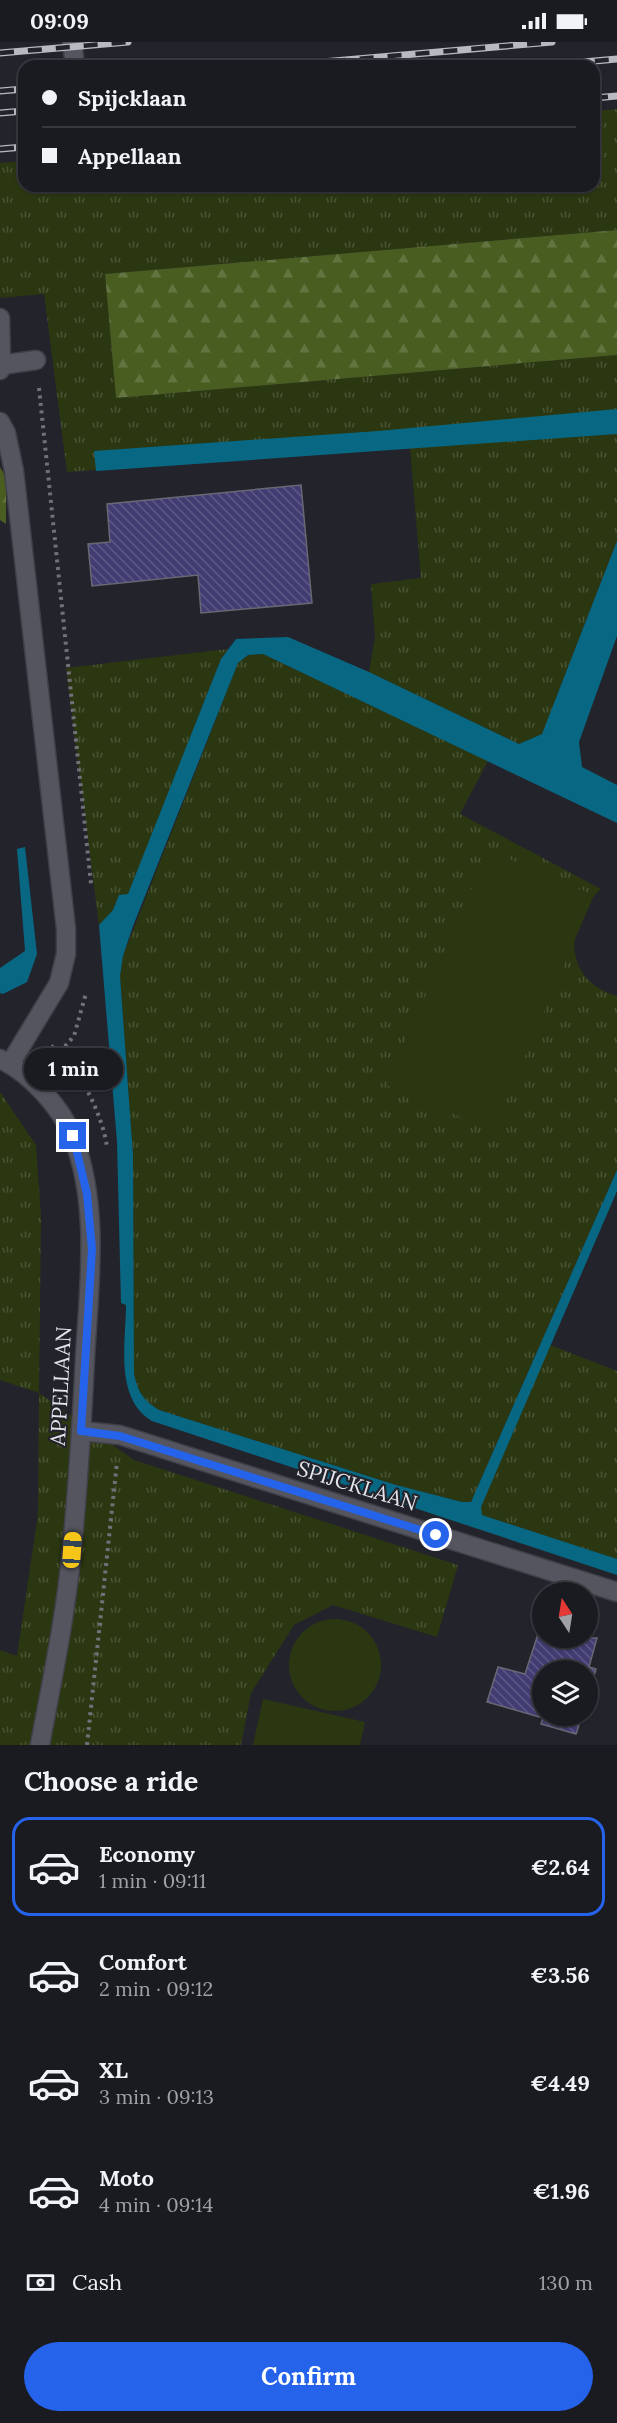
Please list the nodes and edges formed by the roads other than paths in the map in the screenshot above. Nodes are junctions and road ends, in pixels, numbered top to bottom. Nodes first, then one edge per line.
1 (72, 42) edge
2 (74, 60) edge
3 (0, 318) edge
4 (36, 360) dead end
5 (1, 368) edge
6 (0, 422) edge
7 (5, 1061) edge
8 (81, 1431) junction
9 (617, 1592) edge
10 (40, 1745) edge

1 - 2 street
3 - 5 street
4 - 5 street
6 - 7 street
7 - 8 street, APPELLAAN
8 - 9 street, SPIJCKLAAN
8 - 10 street, APPELLAAN

